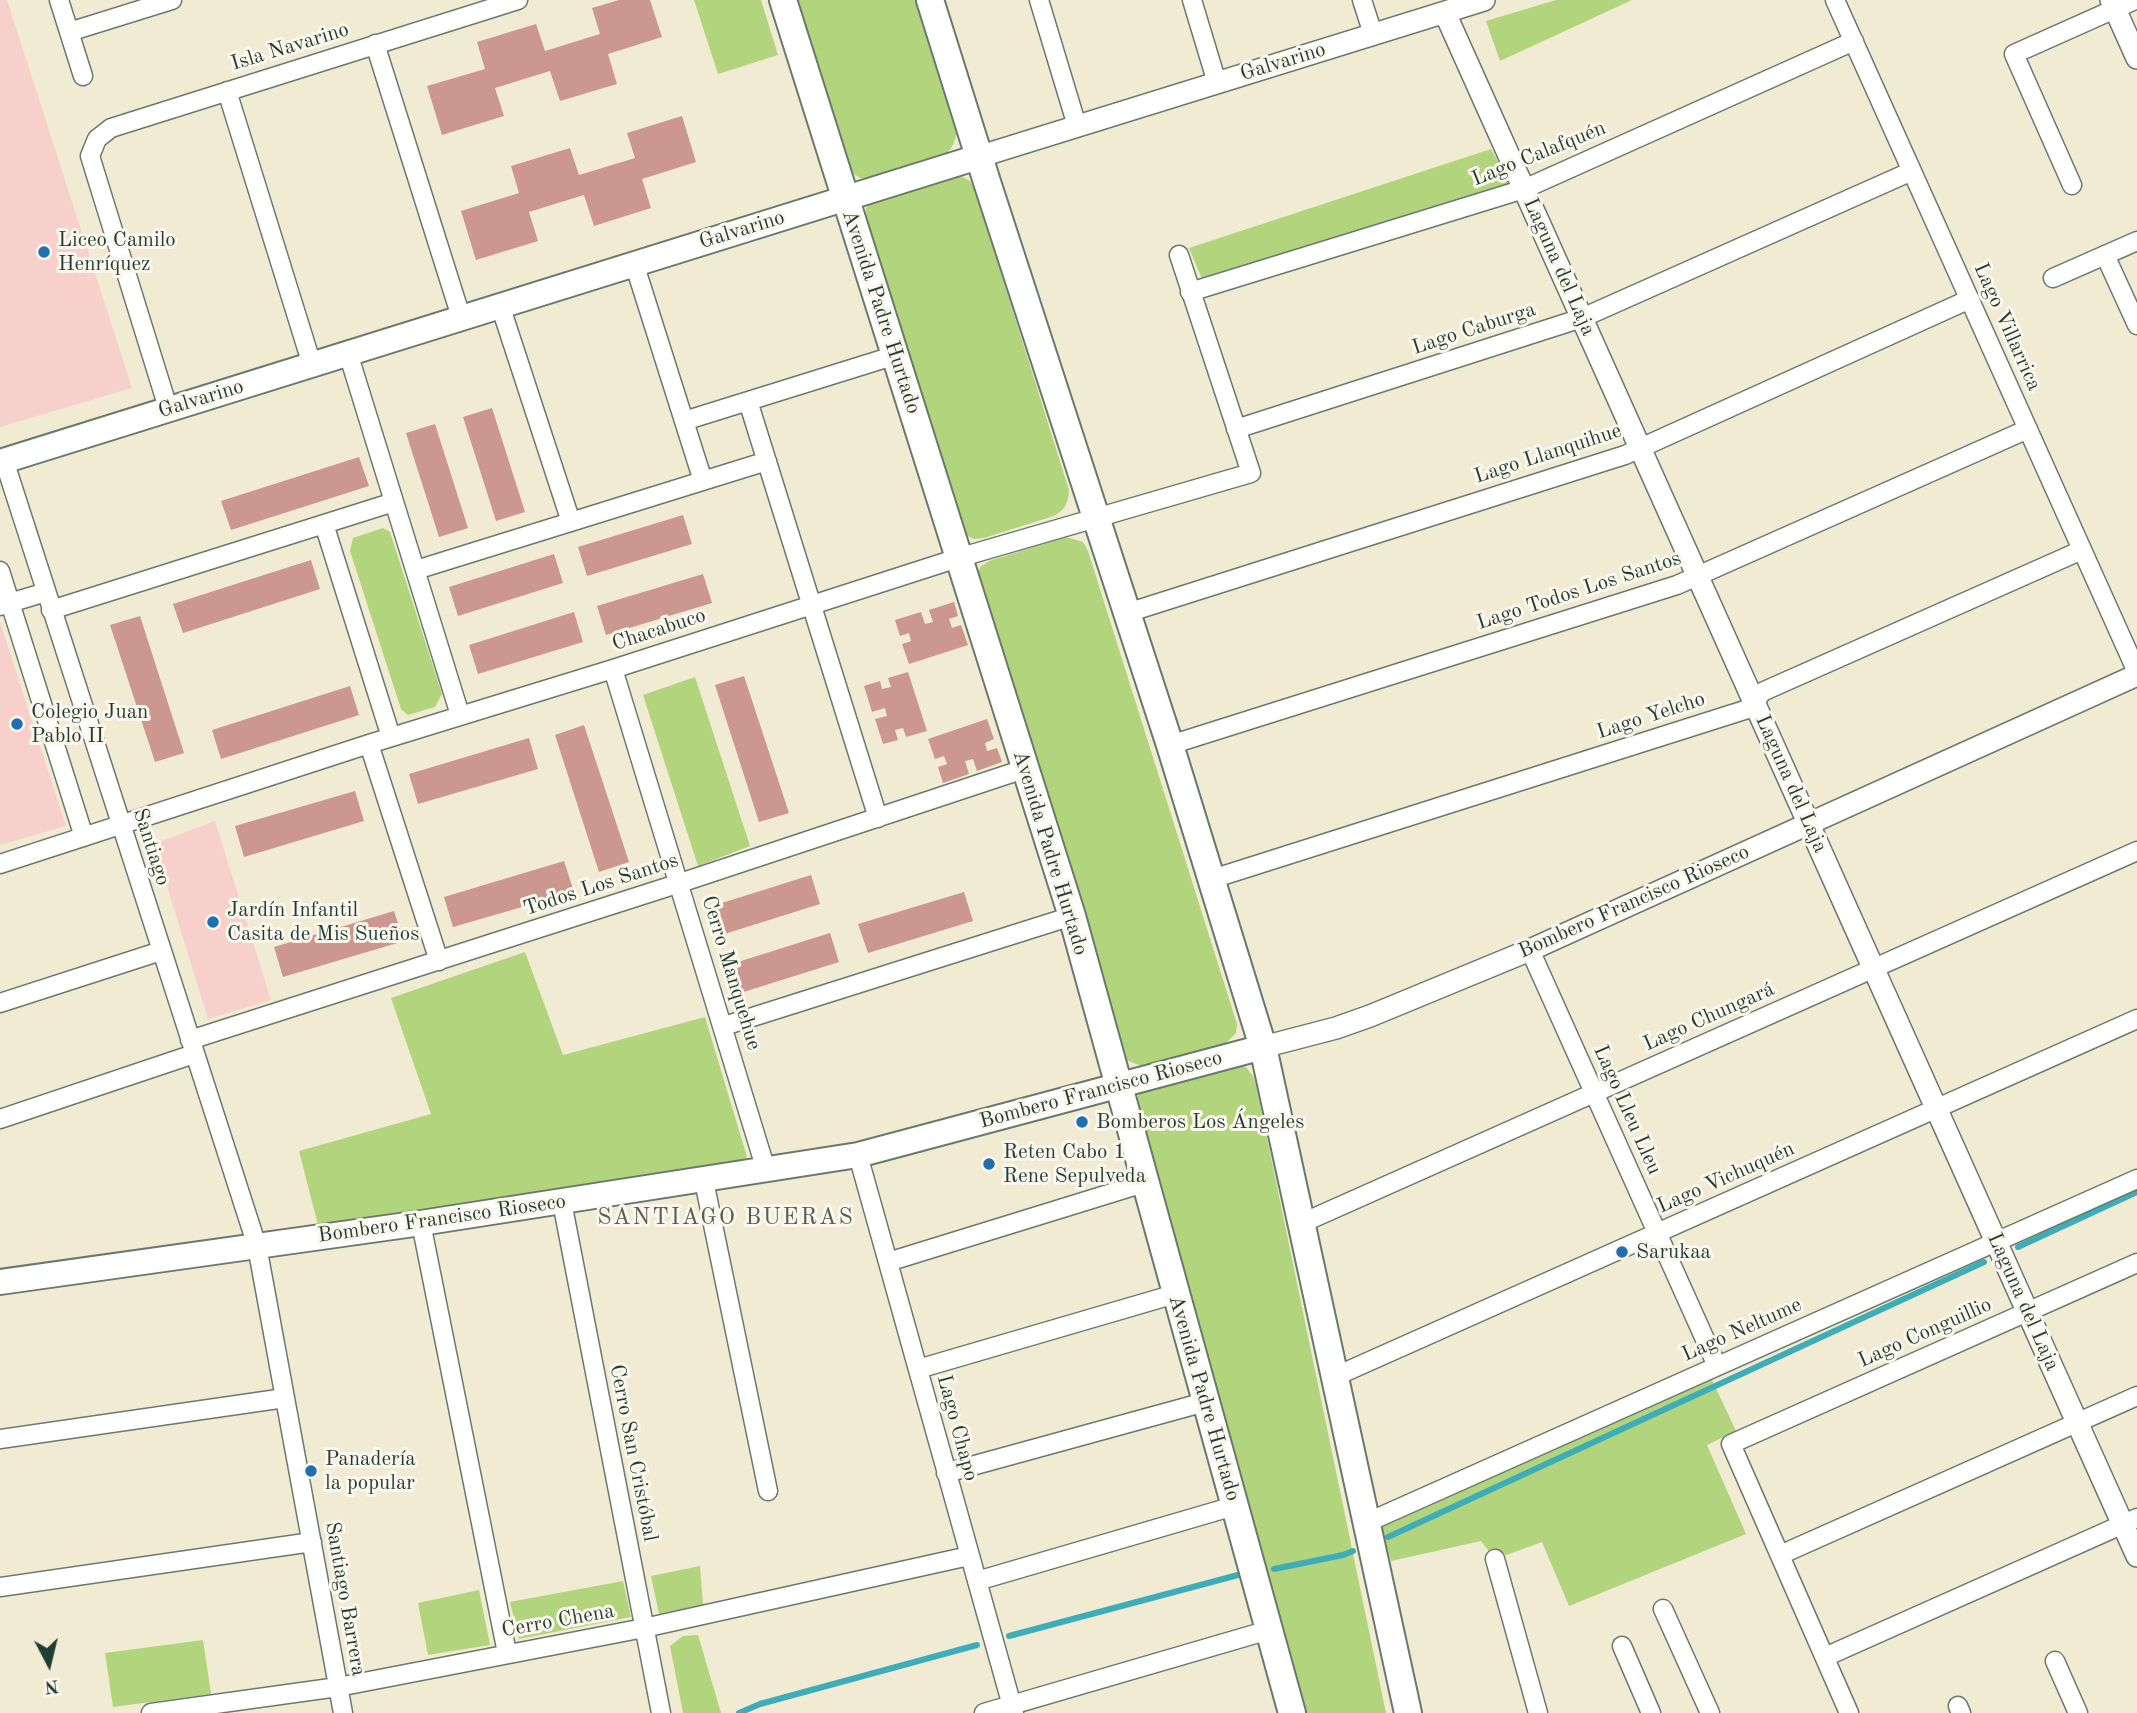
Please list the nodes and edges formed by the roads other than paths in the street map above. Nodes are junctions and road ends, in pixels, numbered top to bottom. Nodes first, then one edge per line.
1 (59, 0) edge
2 (172, 0) edge
3 (518, 0) edge
4 (783, 0) edge
5 (930, 0) edge
6 (1039, 0) edge
7 (1192, 0) edge
8 (1362, 0) edge
9 (1484, 0) edge
10 (1835, 0) edge
11 (2135, 0) edge
12 (2113, 5) edge
13 (1445, 13) junction
14 (69, 32) junction
15 (1373, 34) junction
16 (1854, 41) junction
17 (375, 44) junction
18 (2137, 58) edge
19 (83, 76) dead end
20 (1217, 83) junction
21 (227, 91) junction
22 (1077, 126) junction
23 (978, 156) junction
24 (1912, 172) junction
25 (2072, 185) dead end
26 (1524, 189) junction
27 (845, 198) junction
28 (2137, 241) edge
29 (1179, 255) dead end
30 (2105, 255) junction
31 (634, 263) junction
32 (2053, 278) dead end
33 (1190, 292) junction
34 (1970, 299) junction
35 (500, 305) junction
36 (461, 317) junction
37 (1581, 318) junction
38 (2137, 325) edge
39 (348, 353) junction
40 (896, 355) junction
41 (312, 365) junction
42 (748, 401) junction
43 (168, 408) junction
44 (684, 421) junction
45 (1236, 429) junction
46 (2028, 429) junction
47 (1639, 447) junction
48 (767, 460) junction
49 (2, 461) edge
50 (702, 481) junction
51 (394, 502) junction
52 (1095, 518) junction
53 (571, 522) junction
54 (324, 524) junction
55 (2082, 550) junction
56 (958, 558) junction
57 (416, 570) junction
58 (0, 571) edge
59 (1698, 576) junction
60 (46, 592) junction
61 (5, 604) edge
62 (811, 605) junction
63 (51, 610) junction
64 (1126, 613) junction
65 (613, 669) junction
66 (2137, 674) edge
67 (1754, 702) junction
68 (460, 715) junction
69 (391, 737) junction
70 (369, 744) junction
71 (1170, 745) junction
72 (1024, 769) junction
73 (878, 818) junction
74 (1808, 823) junction
75 (120, 827) junction
76 (84, 838) junction
77 (2137, 851) edge
78 (0, 864) edge
79 (1212, 879) junction
80 (680, 883) junction
81 (1072, 916) junction
82 (1530, 950) junction
83 (161, 951) junction
84 (439, 961) junction
85 (1874, 968) junction
86 (0, 1003) edge
87 (2137, 1019) edge
88 (724, 1026) junction
89 (192, 1047) junction
90 (1263, 1047) junction
91 (1117, 1086) junction
92 (1594, 1093) junction
93 (1937, 1109) junction
94 (0, 1119) edge
95 (858, 1155) junction
96 (766, 1171) junction
97 (2137, 1179) edge
98 (704, 1181) junction
99 (1144, 1183) junction
100 (562, 1202) junction
101 (421, 1223) junction
102 (1300, 1224) junction
103 (1657, 1233) junction
104 (1996, 1242) junction
105 (257, 1246) junction
106 (888, 1262) junction
107 (2137, 1263) edge
108 (0, 1282) edge
109 (1175, 1294) junction
110 (2028, 1312) junction
111 (1717, 1366) junction
112 (918, 1369) junction
113 (1334, 1377) junction
114 (2137, 1396) edge
115 (285, 1398) junction
116 (1205, 1402) junction
117 (2077, 1422) junction
118 (0, 1439) edge
119 (946, 1473) junction
120 (768, 1491) dead end
121 (1234, 1506) junction
122 (2130, 1521) edge
123 (1366, 1523) junction
124 (312, 1542) junction
125 (1780, 1555) junction
126 (969, 1556) junction
127 (2137, 1556) edge
128 (1495, 1559) dead end
129 (977, 1581) junction
130 (0, 1587) edge
131 (1663, 1609) dead end
132 (644, 1628) junction
133 (1269, 1630) junction
134 (1622, 1646) dead end
135 (507, 1653) junction
136 (1825, 1657) junction
137 (2055, 1661) dead end
138 (338, 1687) junction
139 (1013, 1709) edge
140 (151, 1713) edge
141 (343, 1713) edge
142 (661, 1713) edge
143 (984, 1713) edge
144 (1292, 1713) edge
145 (1408, 1713) edge
146 (1538, 1713) edge
147 (1651, 1713) edge
148 (1710, 1713) edge
149 (1849, 1713) edge
150 (2078, 1713) edge

1 - 14 street
2 - 14 street
3 - 17 street, Isla Navarino
4 - 27 main road, Avenida Padre Hurtado
5 - 23 main road
6 - 22 street
7 - 20 street
8 - 15 street
9 - 13 street, Galvarino
10 - 16 street, Lago Villarrica
11 - 12 street
12 - 18 street
12 - 25 street
13 - 15 street, Galvarino
13 - 26 street, Laguna del Laja
14 - 19 street
15 - 20 street, Galvarino
16 - 24 street, Lago Villarrica
16 - 26 street, Lago Calafquén
17 - 21 street, Isla Navarino
17 - 36 street
20 - 22 street, Galvarino
21 - 41 street
21 - 43 street, Isla Navarino
22 - 23 street, Galvarino
23 - 27 main road, Galvarino
23 - 52 main road
24 - 34 street, Lago Villarrica
24 - 37 street, Lago Caburga
26 - 33 street, Lago Calafquén
26 - 37 street, Laguna del Laja
27 - 31 main road, Galvarino
27 - 40 main road, Avenida Padre Hurtado
28 - 30 street
29 - 33 street
30 - 32 street
30 - 38 street
31 - 35 main road, Galvarino
31 - 44 street
33 - 45 street
34 - 46 street, Lago Villarrica
34 - 47 street, Lago Llanquihue
35 - 36 main road, Galvarino
35 - 53 street
36 - 39 main road, Galvarino
37 - 45 street, Lago Caburga
37 - 47 street, Laguna del Laja
39 - 41 main road, Galvarino
39 - 51 street
40 - 42 street
40 - 56 main road, Avenida Padre Hurtado
41 - 43 main road, Galvarino
42 - 44 street
42 - 48 street
43 - 49 main road, Galvarino
44 - 50 street
45 - 52 street, Chacabuco
46 - 55 street, Lago Villarrica
46 - 59 street, Lago Todos Los Santos
47 - 59 street, Laguna del Laja
47 - 64 street, Lago Llanquihue
48 - 50 street
48 - 62 street
49 - 60 street, Santiago
50 - 53 street
51 - 54 street
51 - 57 street
52 - 56 street, Chacabuco
52 - 64 main road
53 - 57 street
54 - 63 street
54 - 69 street
55 - 66 street, Lago Villarrica
55 - 67 street, Lago Yelcho
56 - 62 street, Chacabuco
56 - 72 main road, Avenida Padre Hurtado
57 - 68 street
58 - 61 street
59 - 67 street, Laguna del Laja
59 - 71 street, Lago Todos Los Santos
60 - 61 street
60 - 63 street, Santiago
61 - 76 street
62 - 65 street, Chacabuco
62 - 73 street
63 - 75 street, Santiago
64 - 71 main road
65 - 68 street, Chacabuco
65 - 80 street, Cerro Manquehue
66 - 74 street, Bombero Francisco Rioseco
67 - 74 street, Laguna del Laja
67 - 79 street, Lago Yelcho
68 - 69 street, Chacabuco
69 - 70 street, Chacabuco
70 - 75 street, Chacabuco
70 - 84 street
71 - 79 main road
72 - 73 street, Todos Los Santos
72 - 81 main road, Avenida Padre Hurtado
73 - 80 street, Todos Los Santos
74 - 82 street, Bombero Francisco Rioseco
74 - 85 street, Laguna del Laja
75 - 76 street, Chacabuco
75 - 83 street, Santiago
76 - 78 street, Chacabuco
77 - 85 street, Lago Chungará
79 - 90 main road
80 - 84 street, Todos Los Santos
80 - 88 street, Cerro Manquehue
81 - 88 street
81 - 91 main road, Avenida Padre Hurtado
82 - 90 street, Bombero Francisco Rioseco
82 - 92 street, Lago Lleu Lleu
83 - 86 street
83 - 89 street, Santiago
84 - 89 street, Todos Los Santos
85 - 92 street, Lago Chungará
85 - 93 street, Laguna del Laja
87 - 93 street, Lago Vichuquén
88 - 96 street, Cerro Manquehue
89 - 94 street, Todos Los Santos
89 - 105 street, Santiago
90 - 91 main road, Bombero Francisco Rioseco
90 - 102 main road
91 - 95 main road, Bombero Francisco Rioseco
91 - 99 main road, Avenida Padre Hurtado
92 - 102 street, Lago Chungará
92 - 103 street, Lago Lleu Lleu
93 - 103 street, Lago Vichuquén
93 - 104 street, Laguna del Laja
95 - 96 main road, Bombero Francisco Rioseco
95 - 106 street, Lago Chapo
96 - 98 main road, Bombero Francisco Rioseco
97 - 104 street, Lago Neltume
98 - 100 main road, Bombero Francisco Rioseco
98 - 120 street
99 - 106 street
99 - 109 main road, Avenida Padre Hurtado
100 - 101 main road, Bombero Francisco Rioseco
100 - 132 street, Cerro San Cristóbal
101 - 105 main road, Bombero Francisco Rioseco
101 - 135 street
102 - 113 main road
103 - 111 street, Lago Lleu Lleu
103 - 113 street, Lago Vichuquén
104 - 110 street, Laguna del Laja
104 - 111 street, Lago Neltume
105 - 108 main road, Bombero Francisco Rioseco
105 - 115 street, Santiago Barrera
106 - 112 street, Lago Chapo
107 - 110 street, Lago Conguillio
109 - 112 street
109 - 116 main road, Avenida Padre Hurtado
110 - 117 street, Laguna del Laja
110 - 125 street, Lago Conguillio
111 - 123 street, Lago Neltume
112 - 119 street, Lago Chapo
113 - 123 main road
114 - 117 street
115 - 118 street
115 - 124 street, Santiago Barrera
116 - 119 street
116 - 121 main road, Avenida Padre Hurtado
117 - 122 street, Laguna del Laja
117 - 125 street
119 - 126 street, Lago Chapo
121 - 129 street
121 - 133 main road, Avenida Padre Hurtado
122 - 127 street, Laguna del Laja
122 - 136 street
123 - 145 main road
124 - 130 street
124 - 138 street, Santiago Barrera
125 - 136 street
126 - 129 street, Lago Chapo
126 - 132 street, Cerro Chena
128 - 146 street
129 - 139 street, Lago Chapo
131 - 148 street
132 - 135 street, Cerro Chena
132 - 142 street, Cerro San Cristóbal
133 - 139 street
133 - 144 main road, Avenida Padre Hurtado
134 - 147 street
135 - 138 street, Cerro Chena
136 - 149 street
137 - 150 street
138 - 140 street, Cerro Chena
138 - 141 street, Santiago Barrera
139 - 143 street

